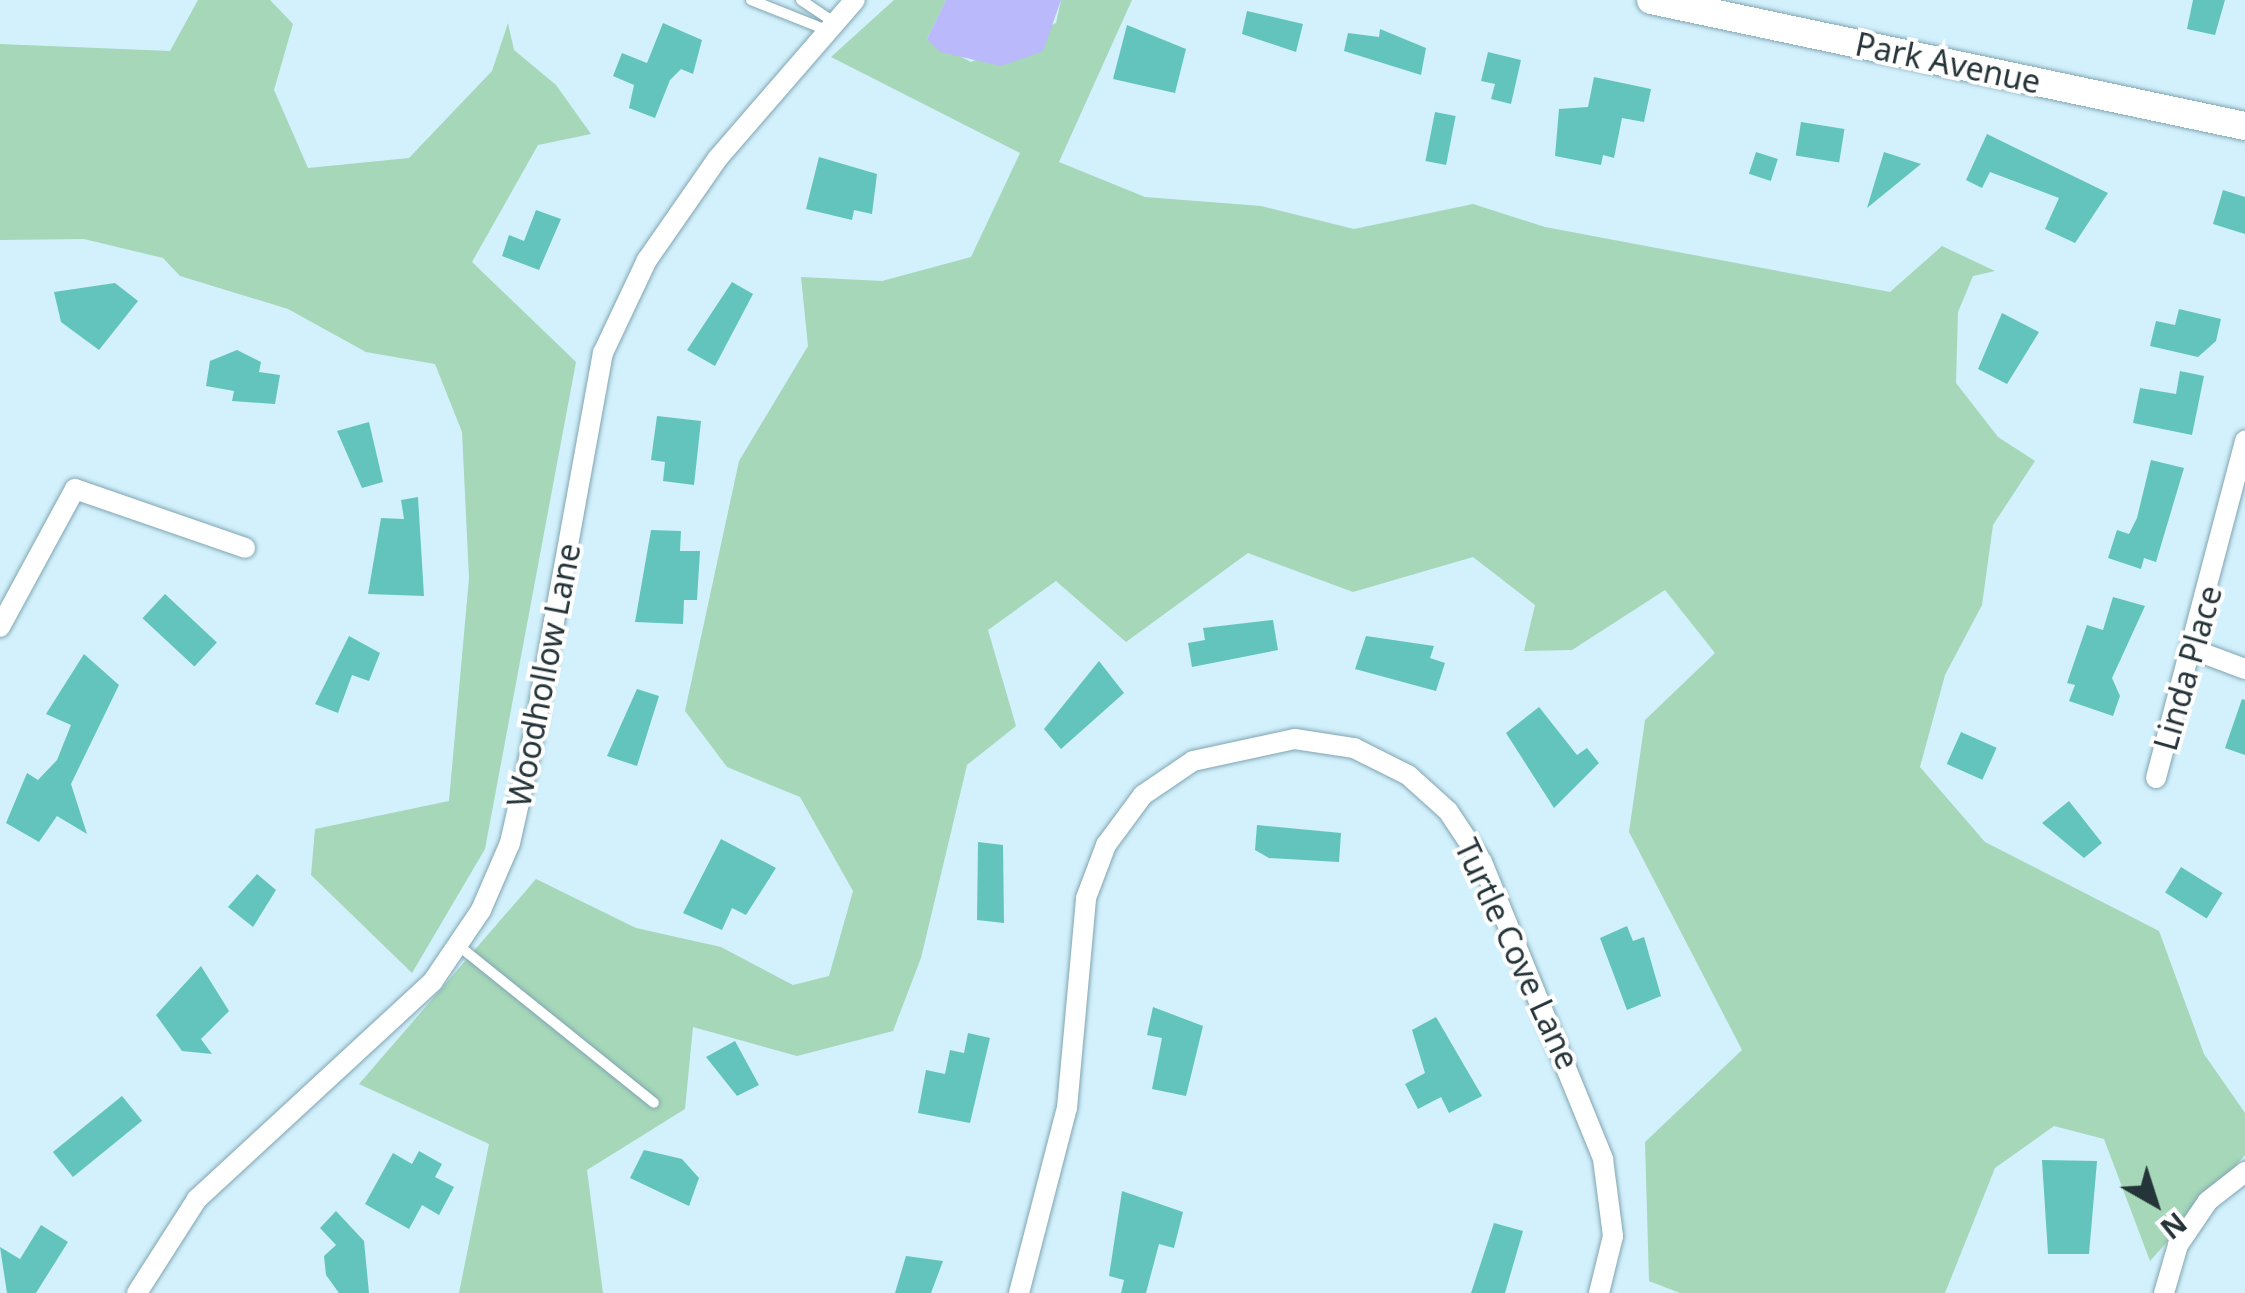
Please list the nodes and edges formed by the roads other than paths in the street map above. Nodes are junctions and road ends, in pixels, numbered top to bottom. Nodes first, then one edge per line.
1 (751, 0) edge
2 (802, 0) edge
3 (855, 0) edge
4 (1651, 0) edge
5 (828, 25) junction
6 (2245, 126) edge
7 (2245, 441) edge
8 (245, 548) dead end
9 (0, 626) edge
10 (2196, 651) junction
11 (2245, 669) edge
12 (2156, 778) dead end
13 (460, 946) junction
14 (654, 1103) dead end
15 (2245, 1172) edge
16 (137, 1293) edge
17 (1019, 1293) edge
18 (1599, 1293) edge
19 (2164, 1293) edge

1 - 5 lane
2 - 5 lane
3 - 5 street, Woodhollow Lane
4 - 6 main road, Park Avenue
5 - 13 street, Woodhollow Lane
7 - 10 street, Linda Place
8 - 9 street
10 - 11 street
10 - 12 street, Linda Place
13 - 14 lane
13 - 16 street, Woodhollow Lane
15 - 19 street
17 - 18 street, Turtle Cove Lane

